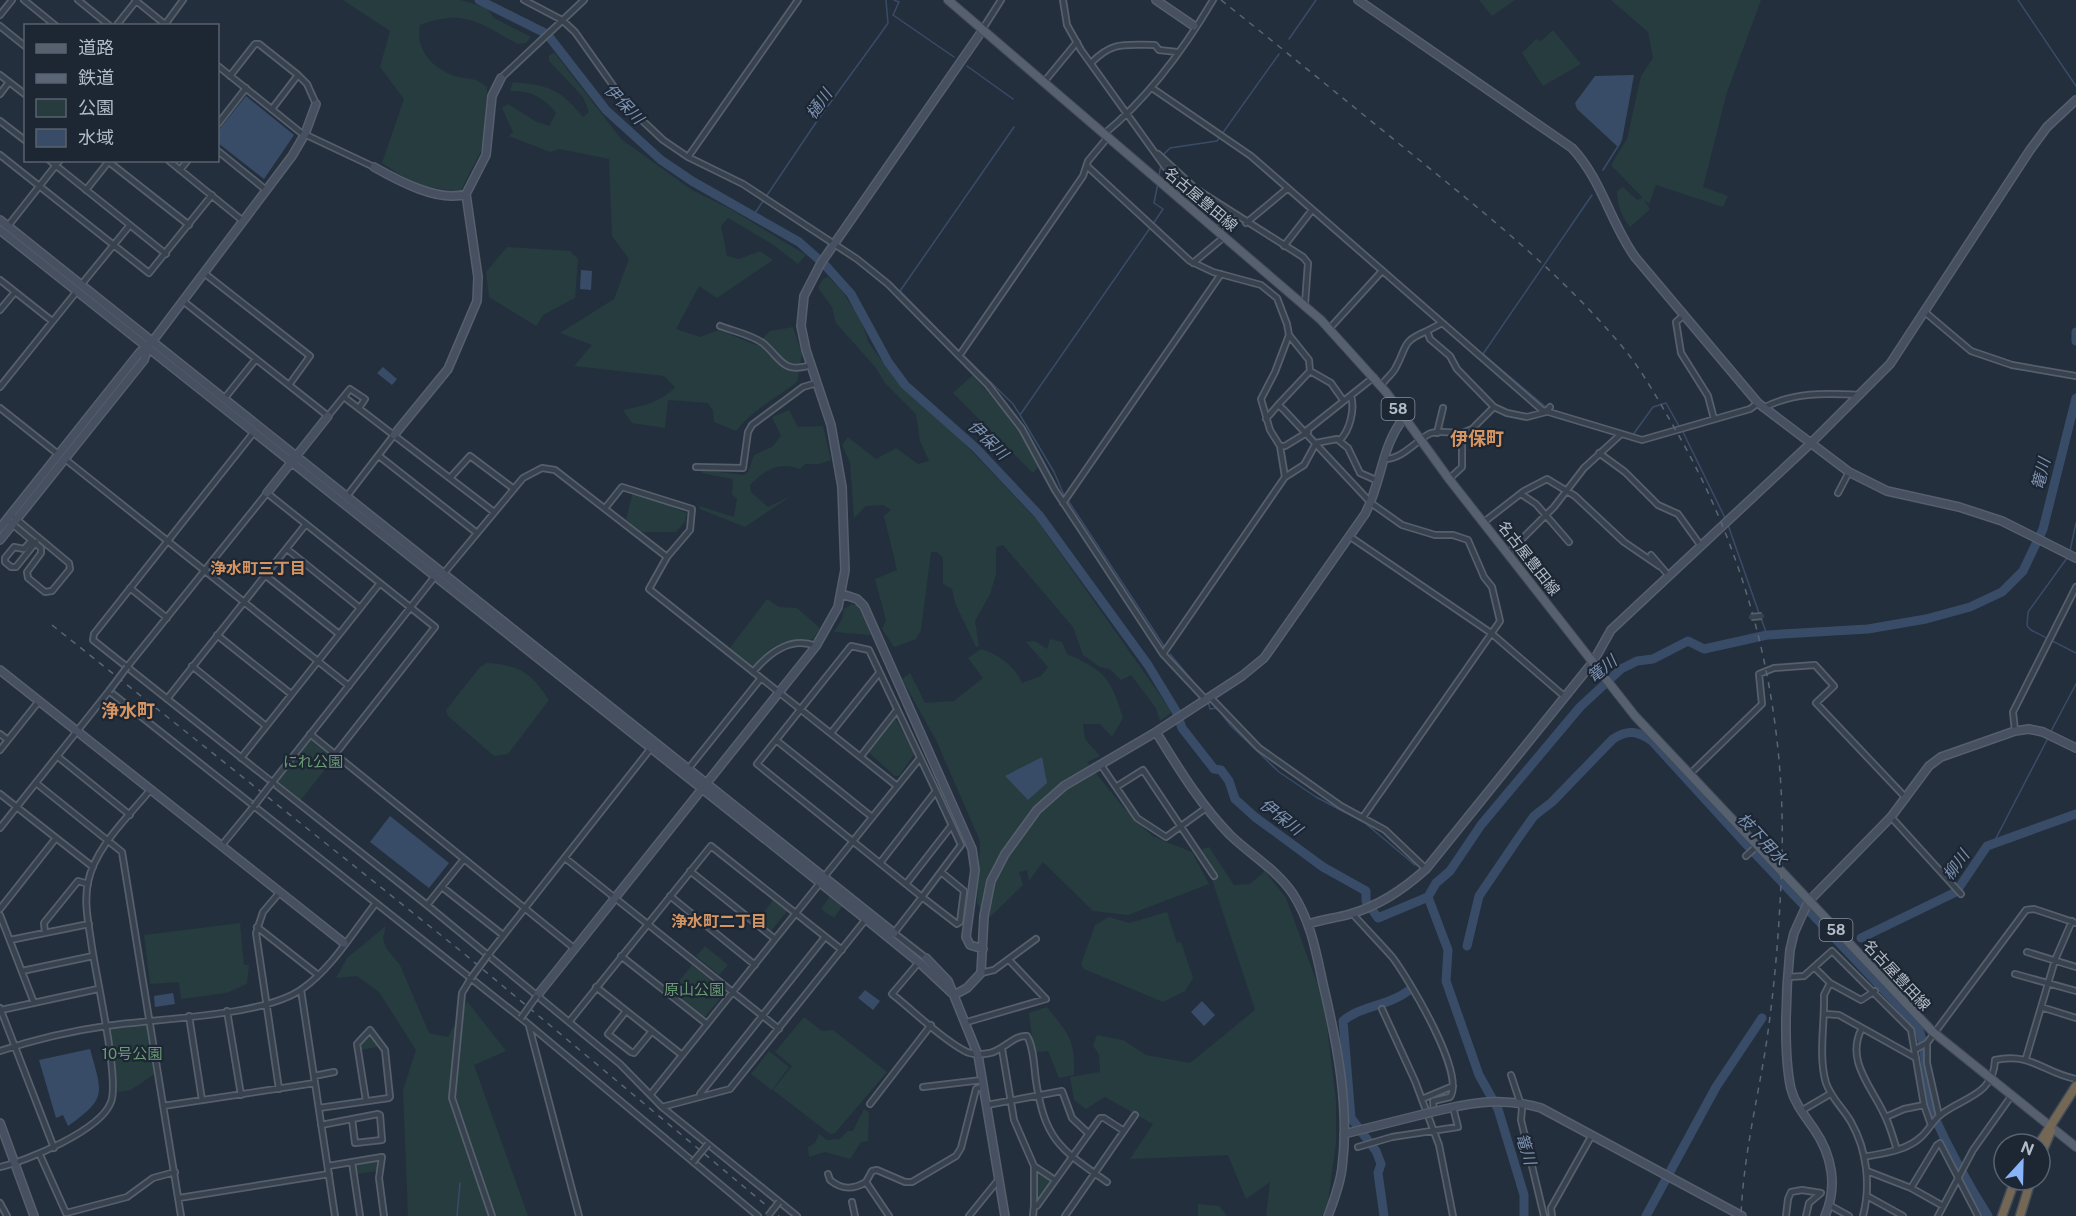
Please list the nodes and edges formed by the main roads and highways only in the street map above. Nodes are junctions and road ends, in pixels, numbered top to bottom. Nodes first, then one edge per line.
1 (948, 0) edge
2 (2076, 1086) edge
3 (2052, 1128) junction
4 (2049, 1132) edge
5 (2050, 1132) edge
6 (2076, 1147) edge
7 (2011, 1192) edge
8 (2027, 1192) edge
9 (2002, 1216) edge
10 (2020, 1216) edge

1 - 3 main road, 名古屋豊田線 / 58
2 - 3 highway
3 - 4 highway
3 - 5 highway
3 - 6 main road, 名古屋豊田線 / 58
7 - 9 highway
8 - 10 highway

